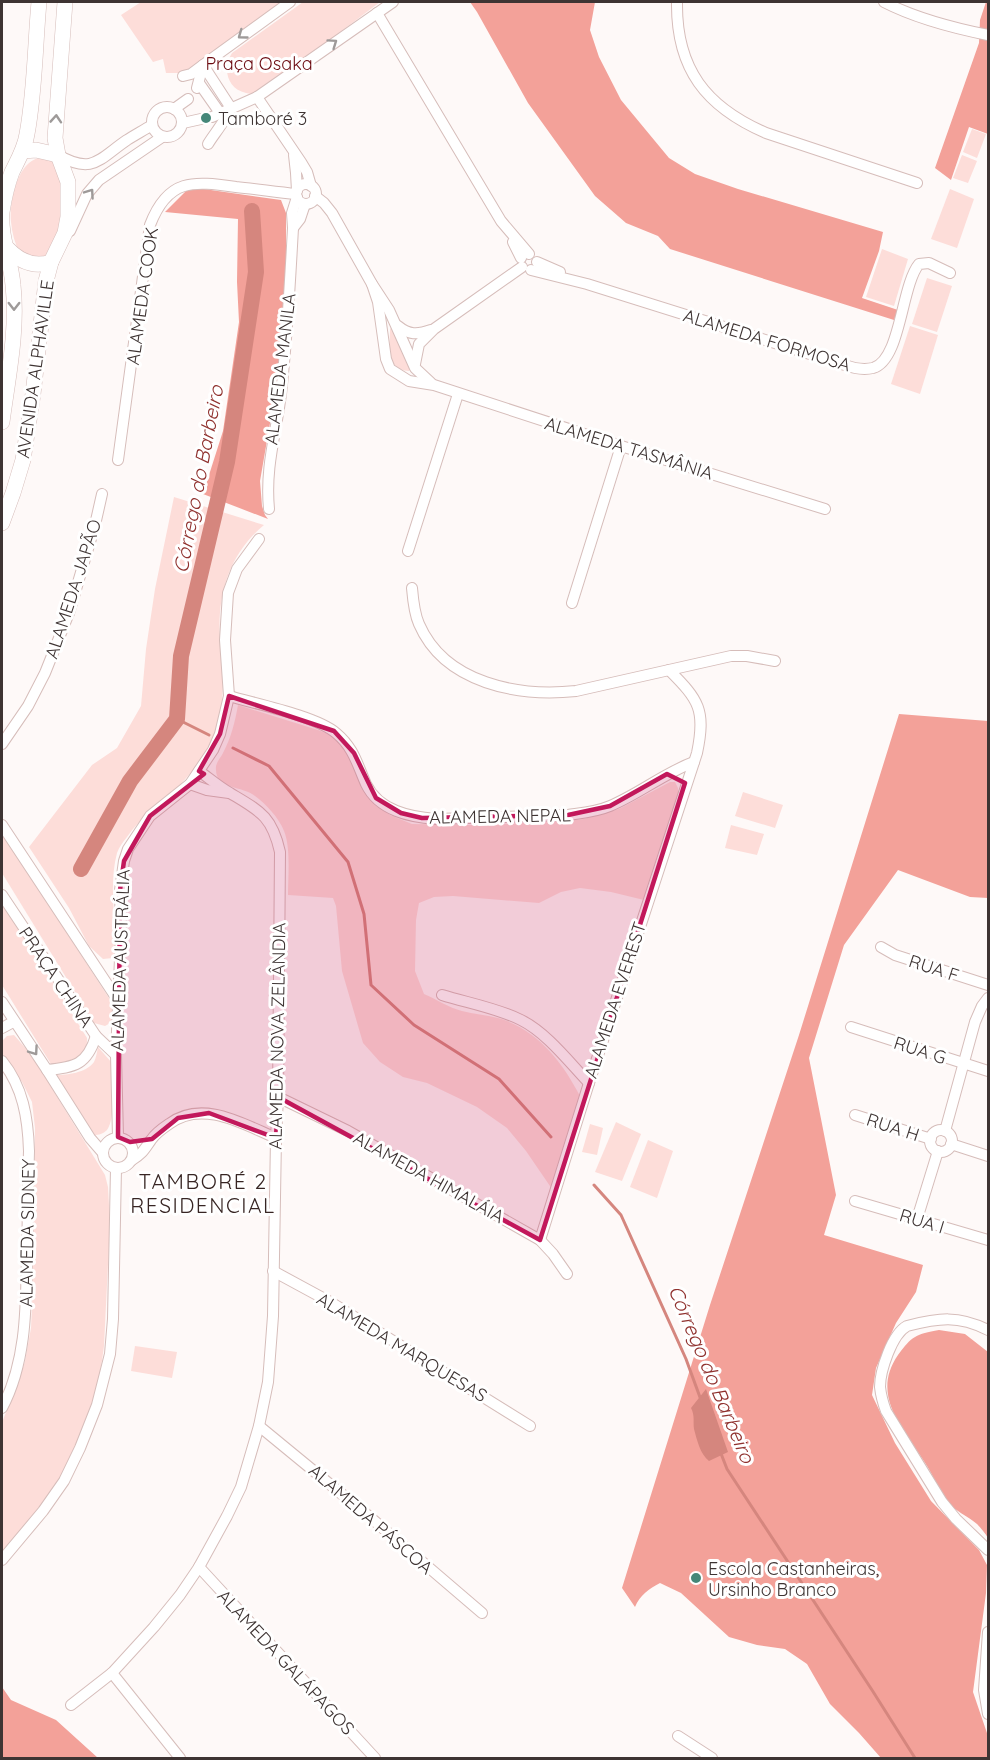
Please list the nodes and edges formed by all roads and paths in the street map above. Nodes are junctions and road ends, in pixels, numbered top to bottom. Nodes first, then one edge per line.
1 (39, 2) edge
2 (65, 2) edge
3 (290, 2) edge
4 (393, 2) edge
5 (677, 2) edge
6 (884, 2) edge
7 (377, 13) junction
8 (988, 35) edge
9 (203, 65) junction
10 (183, 76) dead end
11 (257, 97) junction
12 (188, 99) dead end
13 (174, 109) junction
14 (216, 114) junction
15 (183, 123) junction
16 (152, 125) junction
17 (162, 137) junction
18 (208, 144) dead end
19 (292, 149) junction
20 (22, 151) junction
21 (58, 154) junction
22 (7, 176) edge
23 (917, 183) dead end
24 (304, 196) junction
25 (3, 244) edge
26 (51, 262) junction
27 (528, 262) junction
28 (950, 273) dead end
29 (372, 284) junction
30 (397, 325) junction
31 (434, 329) junction
32 (382, 330) junction
33 (415, 368) junction
34 (396, 374) junction
35 (434, 385) junction
36 (458, 394) junction
37 (2, 422) edge
38 (621, 446) junction
39 (118, 460) dead end
40 (102, 494) dead end
41 (269, 508) dead end
42 (825, 509) dead end
43 (2, 523) edge
44 (259, 539) dead end
45 (408, 551) dead end
46 (412, 588) dead end
47 (572, 603) dead end
48 (776, 661) dead end
49 (669, 670) junction
50 (229, 696) junction
51 (2, 744) edge
52 (694, 762) junction
53 (199, 771) junction
54 (667, 774) junction
55 (686, 783) junction
56 (190, 784) junction
57 (229, 793) junction
58 (2, 825) edge
59 (2, 895) edge
60 (881, 947) dead end
61 (89, 955) junction
62 (119, 982) junction
63 (988, 985) edge
64 (442, 995) dead end
65 (988, 998) edge
66 (2, 1002) edge
67 (119, 1002) junction
68 (13, 1022) junction
69 (2, 1028) edge
70 (851, 1028) dead end
71 (96, 1036) junction
72 (116, 1055) junction
73 (2, 1061) edge
74 (963, 1063) junction
75 (47, 1070) junction
76 (988, 1071) edge
77 (589, 1083) junction
78 (278, 1096) junction
79 (855, 1115) dead end
80 (945, 1131) junction
81 (118, 1137) junction
82 (152, 1138) junction
83 (276, 1138) junction
84 (931, 1139) junction
85 (130, 1142) junction
86 (951, 1144) junction
87 (938, 1151) junction
88 (103, 1153) junction
89 (988, 1156) edge
90 (132, 1160) junction
91 (116, 1168) junction
92 (855, 1201) dead end
93 (917, 1219) junction
94 (540, 1240) junction
95 (988, 1240) edge
96 (273, 1270) junction
97 (567, 1274) dead end
98 (988, 1330) edge
99 (2, 1408) edge
100 (259, 1426) junction
101 (530, 1426) dead end
102 (988, 1550) edge
103 (2, 1560) edge
104 (200, 1567) junction
105 (482, 1613) dead end
106 (988, 1632) edge
107 (112, 1673) junction
108 (70, 1705) dead end
109 (988, 1714) edge
110 (678, 1736) dead end
111 (374, 1757) edge
112 (180, 1758) edge
113 (385, 1758) edge
114 (712, 1758) edge

1 - 20 main road, AVENIDA ALPHAVILLE
21 -> 2 main road, AVENIDA ALPHAVILLE
3 -> 9 street
4 - 7 street
5 - 23 street
6 - 8 street
11 -> 7 street
7 - 27 street
9 - 10 street
9 - 14 street
9 - 14 street
11 - 14 street
11 - 19 street, ALAMEDA TASMÂNIA
12 - 13 street
13 - 15 street
13 - 16 street
14 - 15 street
14 - 18 street
15 - 17 street
16 - 17 street
16 - 21 street
26 -> 17 street
19 - 24 street, ALAMEDA TASMÂNIA
19 - 24 street, ALAMEDA TASMÂNIA
20 - 21 main road
20 - 22 main road, AVENIDA ALPHAVILLE
21 - 26 main road, AVENIDA ALPHAVILLE
22 - 25 main road, AVENIDA ALPHAVILLE
24 - 29 street, ALAMEDA TASMÂNIA
24 - 39 street, ALAMEDA COOK
24 - 41 street, ALAMEDA MANILA
25 - 26 main road
25 -> 37 main road, AVENIDA ALPHAVILLE
26 - 43 main road, AVENIDA ALPHAVILLE
27 - 28 street, ALAMEDA FORMOSA
27 - 31 street
29 - 30 street, ALAMEDA TASMÂNIA
29 - 32 street, ALAMEDA TASMÂNIA
30 - 31 street
30 - 32 street
30 - 33 street, ALAMEDA TASMÂNIA
31 - 33 street
32 - 34 street, ALAMEDA TASMÂNIA
33 - 34 street
33 - 35 street, ALAMEDA TASMÂNIA
34 - 35 street, ALAMEDA TASMÂNIA
35 - 36 street, ALAMEDA TASMÂNIA
36 - 38 street, ALAMEDA TASMÂNIA
36 - 45 street
38 - 42 street, ALAMEDA TASMÂNIA
38 - 47 street
40 - 51 street, ALAMEDA JAPÃO
44 - 50 street, ALAMEDA AUSTRÁLIA
46 - 49 street
48 - 49 street
49 - 52 street, ALAMEDA EVEREST
50 - 53 street, ALAMEDA AUSTRÁLIA
50 - 54 street, ALAMEDA NEPAL
52 - 54 street, ALAMEDA NEPAL
52 - 55 street, ALAMEDA EVEREST
53 - 56 street, ALAMEDA AUSTRÁLIA
53 - 57 street, ALAMEDA NOVA ZELÂNDIA
54 - 55 street
55 - 77 street, ALAMEDA EVEREST
56 - 57 street, ALAMEDA NOVA ZELÂNDIA
56 - 62 street, ALAMEDA AUSTRÁLIA
57 - 78 street, ALAMEDA NOVA ZELÂNDIA
58 - 61 street
59 - 71 street, PRAÇA CHINA
60 - 63 street, RUA F
61 - 62 street
61 - 67 street
62 - 67 street, ALAMEDA AUSTRÁLIA
64 - 77 street
65 - 74 street
66 - 68 street
67 - 72 street, ALAMEDA AUSTRÁLIA
68 - 69 street
68 -> 75 street
70 - 74 street, RUA G
71 - 72 street, PRAÇA CHINA
71 - 75 street
72 - 81 street, ALAMEDA AUSTRÁLIA
73 - 99 street, ALAMEDA SIDNEY
74 - 76 street, RUA G
74 - 80 street
75 - 88 street
77 - 94 street, ALAMEDA EVEREST
78 - 83 street, ALAMEDA NOVA ZELÂNDIA
78 - 94 street, ALAMEDA HIMALÁIA
79 - 84 street, RUA H
80 - 84 street
80 - 86 street
81 - 85 street
81 - 88 street
82 - 83 street
82 - 85 street
82 - 90 street
83 - 96 street, ALAMEDA NOVA ZELÂNDIA
84 - 87 street
85 - 90 street
86 - 87 street
86 - 89 street
87 - 93 street
88 - 91 street
90 - 91 street
91 - 103 street
92 - 93 street, RUA I
93 - 95 street, RUA I
94 - 97 street, ALAMEDA HIMALÁIA
96 - 100 street, ALAMEDA NOVA ZELÂNDIA
96 - 101 street, ALAMEDA MARQUESAS
98 - 102 street
100 - 104 street, ALAMEDA NOVA ZELÂNDIA
100 - 105 street, ALAMEDA PÁSCOA
104 - 107 street, ALAMEDA NOVA ZELÂNDIA
104 - 111 street, ALAMEDA GALÁPAGOS
106 - 109 street
107 - 108 street, ALAMEDA NOVA ZELÂNDIA
107 - 112 street
110 - 114 street
111 - 113 street, ALAMEDA GALÁPAGOS

